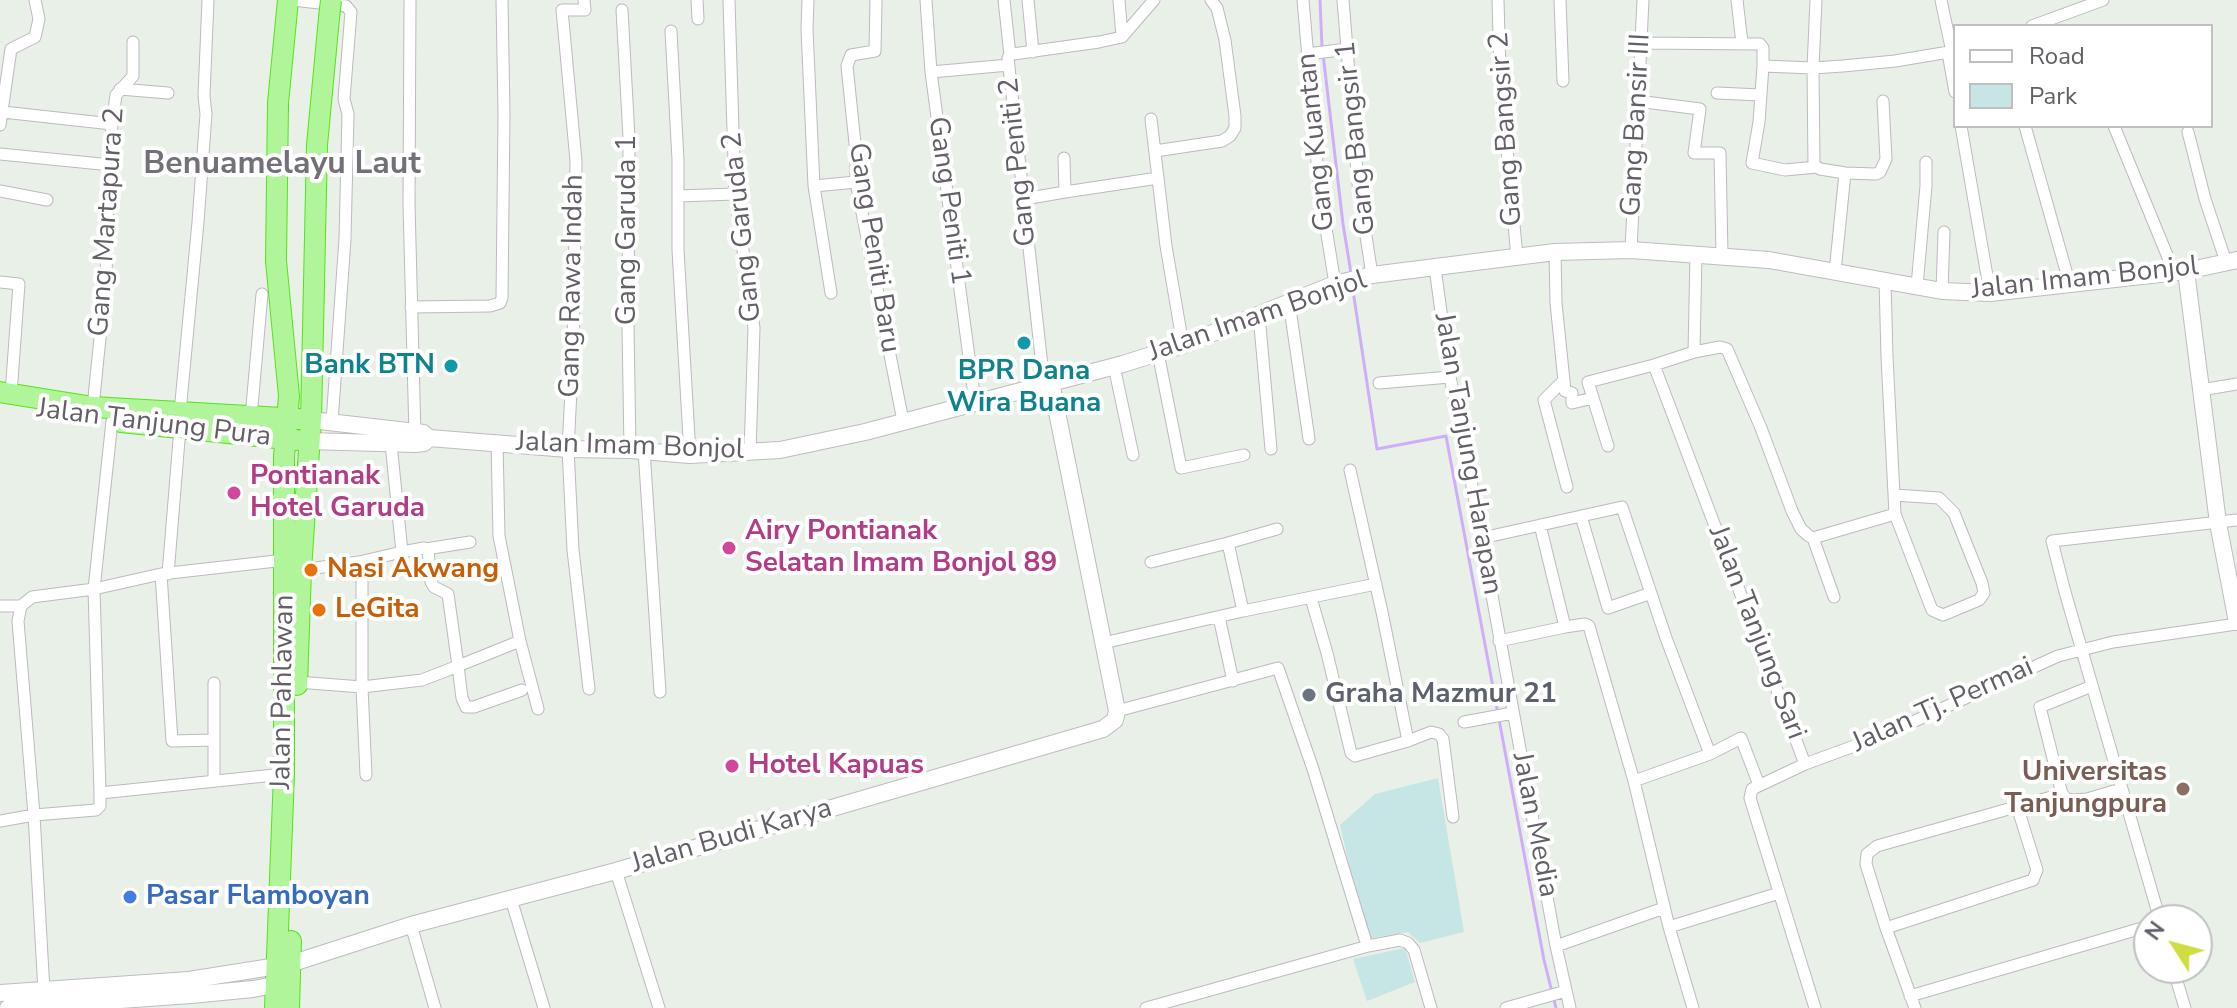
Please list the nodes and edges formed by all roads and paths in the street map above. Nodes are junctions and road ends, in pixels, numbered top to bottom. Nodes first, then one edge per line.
1 (35, 0) edge
2 (208, 0) edge
3 (291, 0) edge
4 (331, 0) edge
5 (410, 0) edge
6 (502, 0) edge
7 (584, 0) edge
8 (697, 0) edge
9 (808, 0) edge
10 (876, 0) edge
11 (926, 0) edge
12 (1004, 0) edge
13 (1028, 0) edge
14 (1119, 0) edge
15 (1211, 0) edge
16 (1303, 0) edge
17 (1343, 0) edge
18 (1498, 0) edge
19 (1560, 0) edge
20 (1643, 0) edge
21 (1737, 0) edge
22 (1816, 0) edge
23 (1941, 0) edge
24 (2103, 0) edge
25 (729, 1) edge
26 (1149, 1) edge
27 (2075, 7) edge
28 (622, 10) dead end
29 (698, 19) dead end
30 (2037, 24) edge
31 (671, 31) dead end
32 (1122, 37) junction
33 (133, 42) dead end
34 (1640, 43) junction
35 (1742, 43) junction
36 (1344, 50) junction
37 (1033, 52) junction
38 (1952, 52) edge
39 (1312, 53) junction
40 (1009, 60) junction
41 (1763, 66) junction
42 (1813, 68) junction
43 (931, 72) junction
44 (1563, 81) dead end
45 (120, 89) junction
46 (168, 93) dead end
47 (1717, 93) dead end
48 (1760, 95) junction
49 (1637, 101) junction
50 (1883, 101) dead end
51 (3, 112) junction
52 (1151, 119) dead end
53 (112, 124) junction
54 (0, 125) edge
55 (1961, 128) edge
56 (2026, 128) edge
57 (2115, 128) edge
58 (2188, 132) dead end
59 (1155, 151) junction
60 (0, 154) edge
61 (1064, 158) dead end
62 (1926, 162) dead end
63 (111, 165) junction
64 (1817, 167) junction
65 (1845, 173) junction
66 (1158, 178) junction
67 (856, 182) junction
68 (814, 186) junction
69 (0, 191) edge
70 (1065, 192) junction
71 (735, 194) junction
72 (678, 196) junction
73 (1024, 199) junction
74 (47, 200) dead end
75 (1944, 232) dead end
76 (1631, 250) junction
77 (1555, 252) junction
78 (1696, 254) junction
79 (1722, 255) junction
80 (1517, 257) junction
81 (2231, 261) edge
82 (1435, 268) junction
83 (2180, 271) junction
84 (1835, 272) junction
85 (1369, 276) junction
86 (1885, 281) junction
87 (0, 282) edge
88 (1336, 284) junction
89 (2070, 285) junction
90 (1917, 286) junction
91 (1942, 291) junction
92 (831, 293) dead end
93 (1990, 293) junction
94 (262, 294) dead end
95 (1289, 302) junction
96 (411, 307) junction
97 (1259, 315) junction
98 (1183, 345) junction
99 (1694, 352) junction
100 (1158, 353) junction
101 (1654, 365) junction
102 (1114, 366) junction
103 (1450, 377) junction
104 (1048, 383) junction
105 (1379, 383) dead end
106 (2237, 384) edge
107 (1564, 386) junction
108 (2201, 390) junction
109 (4, 397) edge
110 (1593, 398) junction
111 (975, 402) junction
112 (93, 407) junction
113 (251, 417) junction
114 (287, 418) junction
115 (180, 420) junction
116 (112, 421) junction
117 (903, 421) junction
118 (332, 422) junction
119 (309, 431) junction
120 (420, 438) junction
121 (285, 439) junction
122 (1309, 439) dead end
123 (497, 442) junction
124 (391, 444) junction
125 (1608, 446) dead end
126 (568, 449) junction
127 (1271, 449) dead end
128 (637, 450) junction
129 (750, 453) junction
130 (690, 455) junction
131 (1133, 455) dead end
132 (1244, 455) dead end
133 (1350, 470) dead end
134 (1567, 487) dead end
135 (1894, 495) junction
136 (1895, 514) junction
137 (1581, 516) junction
138 (2237, 520) edge
139 (2218, 523) junction
140 (1540, 525) junction
141 (1277, 529) dead end
142 (1482, 538) junction
143 (1813, 538) junction
144 (470, 542) dead end
145 (1228, 543) junction
146 (426, 549) junction
147 (402, 552) junction
148 (359, 562) junction
149 (1151, 562) dead end
150 (293, 565) junction
151 (164, 574) junction
152 (1376, 584) junction
153 (94, 589) junction
154 (1651, 593) junction
155 (1834, 597) dead end
156 (1311, 598) junction
157 (0, 606) edge
158 (21, 606) junction
159 (1243, 611) junction
160 (1219, 617) junction
161 (2237, 623) edge
162 (1565, 627) junction
163 (520, 641) junction
164 (1499, 641) junction
165 (1103, 643) junction
166 (2081, 649) junction
167 (458, 666) junction
168 (1233, 681) junction
169 (297, 682) junction
170 (214, 683) dead end
171 (2092, 686) junction
172 (362, 687) junction
173 (589, 689) dead end
174 (522, 690) dead end
175 (660, 692) dead end
176 (538, 709) dead end
177 (1117, 711) junction
178 (1511, 713) junction
179 (1464, 722) dead end
180 (214, 740) junction
181 (1408, 741) junction
182 (1710, 754) junction
183 (1805, 764) junction
184 (284, 774) junction
185 (366, 775) dead end
186 (214, 781) junction
187 (1634, 781) junction
188 (1759, 785) junction
189 (2121, 789) junction
190 (100, 793) junction
191 (2062, 794) junction
192 (2017, 806) junction
193 (34, 815) junction
194 (1453, 817) dead end
195 (0, 821) edge
196 (616, 871) junction
197 (1779, 893) junction
198 (511, 899) junction
199 (2155, 904) edge
200 (1664, 908) junction
201 (411, 925) junction
202 (1669, 927) junction
203 (1886, 928) junction
204 (2133, 931) edge
205 (1365, 939) dead end
206 (1556, 946) junction
207 (283, 974) junction
208 (2178, 984) edge
209 (44, 991) junction
210 (1564, 991) junction
211 (0, 993) edge
212 (1910, 996) junction
213 (8, 1008) edge
214 (275, 1008) edge
215 (289, 1008) edge
216 (435, 1008) edge
217 (544, 1008) edge
218 (659, 1008) edge
219 (1146, 1008) edge
220 (1431, 1008) edge
221 (1506, 1008) edge
222 (1570, 1008) edge
223 (1693, 1008) edge
224 (1815, 1008) edge
225 (1915, 1008) edge
226 (2185, 1008) edge

1 - 51 street
2 - 115 street
3 - 114 highway, Jalan Pahlawan
3 - 118 street
4 - 119 highway, Jalan Pahlawan, bridge
5 - 96 street
6 - 96 street
7 - 126 street, Gang Rawa Indah
8 - 29 street
9 - 68 street
10 - 67 street, Gang Peniti Baru
11 - 43 street, Gang Peniti 1
12 - 40 street
13 - 37 street
14 - 32 street
15 - 59 street
16 - 39 street, Gang Kuantan
17 - 36 street, Gang Bangsir 1
18 - 80 street, Gang Bangsir 2
19 - 44 street
20 - 34 street, Gang Bansir III
21 - 35 street
22 - 42 street
23 - 38 street
24 - 27 street
25 - 71 street, Gang Garuda 2
26 - 32 street
27 - 30 street
28 - 128 street, Gang Garuda 1
31 - 72 street
32 - 37 street, Gang Peniti 2
33 - 45 street, Gang Martapura 2
34 - 35 street
34 - 49 street, Gang Bansir III
35 - 41 street
36 - 39 street
36 - 85 street, Gang Bangsir 1
37 - 40 street, Gang Peniti 2
38 - 42 street
39 - 88 street, Gang Kuantan
40 - 43 street
40 - 73 street, Gang Peniti 2
41 - 42 street
41 - 48 street
42 - 64 street
43 - 111 street, Gang Peniti 1
45 - 46 street
45 - 53 street, Gang Martapura 2
47 - 48 street
48 - 64 street
49 - 76 street, Gang Bansir III
49 - 79 street
50 - 65 street
51 - 53 street
51 - 54 street
52 - 59 street
53 - 63 street, Gang Martapura 2
55 - 93 street
56 - 89 street
57 - 83 street
58 - 81 street
59 - 66 street
60 - 63 street
61 - 70 street
62 - 90 street
63 - 112 street, Gang Martapura 2
64 - 65 street
65 - 84 street
66 - 70 street
66 - 98 street
67 - 68 street
67 - 117 street, Gang Peniti Baru
68 - 92 street
69 - 74 street
70 - 73 street
71 - 72 street
71 - 129 street, Gang Garuda 2
72 - 130 street
73 - 104 street, Gang Peniti 2
75 - 91 street
76 - 77 street, Jalan Imam Bonjol
76 - 78 street, Jalan Imam Bonjol
77 - 80 street, Jalan Imam Bonjol
77 - 107 street
78 - 79 street, Jalan Imam Bonjol
78 - 99 street
79 - 84 street, Jalan Imam Bonjol
80 - 82 street, Jalan Imam Bonjol
81 - 83 street, Jalan Imam Bonjol
82 - 85 street, Jalan Imam Bonjol
82 - 103 street, Jalan Tanjung Harapan
83 - 89 street, Jalan Imam Bonjol
83 - 108 street
84 - 86 street, Jalan Imam Bonjol
85 - 88 street, Jalan Imam Bonjol
86 - 90 street, Jalan Imam Bonjol
86 - 135 street
87 - 109 street
88 - 95 street, Jalan Imam Bonjol
89 - 93 street, Jalan Imam Bonjol
90 - 91 street, Jalan Imam Bonjol
91 - 93 street, Jalan Imam Bonjol
94 - 113 street
95 - 97 street, Jalan Imam Bonjol
95 - 122 street
96 - 120 street
97 - 98 street, Jalan Imam Bonjol
97 - 127 street
98 - 100 street, Jalan Imam Bonjol
99 - 101 street
99 - 143 street
100 - 102 street, Jalan Imam Bonjol
100 - 132 street
101 - 110 street
101 - 183 street, Jalan Tanjung Sari
102 - 104 street, Jalan Imam Bonjol
102 - 131 street
103 - 105 street
103 - 142 street, Jalan Tanjung Harapan
104 - 111 street, Jalan Imam Bonjol
104 - 165 street
106 - 108 street
107 - 110 street
107 - 134 street
108 - 139 street
109 - 112 highway, Jalan Tanjung Pura
109 - 116 highway, Jalan Tanjung Pura
110 - 125 street
111 - 117 street, Jalan Imam Bonjol
112 - 115 highway, Jalan Tanjung Pura
113 - 114 highway, Jalan Tanjung Pura
113 - 115 highway, Jalan Tanjung Pura
114 - 119 highway, Jalan Tanjung Pura
114 - 121 highway, Jalan Pahlawan
115 - 116 highway, Jalan Tanjung Pura
115 - 121 highway, Jalan Tanjung Pura
115 - 151 street
116 - 153 street
117 - 129 street, Jalan Imam Bonjol
118 - 119 street, Jalan Imam Bonjol
118 - 120 street, Jalan Imam Bonjol
119 - 121 highway, Jalan Tanjung Pura
119 - 124 street, Jalan Imam Bonjol
119 - 150 highway, Jalan Pahlawan
120 - 123 street, Jalan Imam Bonjol
120 - 124 street, Jalan Imam Bonjol
121 - 150 highway, Jalan Pahlawan
123 - 126 street, Jalan Imam Bonjol
123 - 163 street
124 - 147 street
126 - 128 street, Jalan Imam Bonjol
126 - 173 street, Gang Rawa Indah
128 - 130 street, Jalan Imam Bonjol
128 - 175 street, Gang Garuda 1
129 - 130 street, Jalan Imam Bonjol
133 - 152 street
135 - 136 street
135 - 136 street
136 - 143 street
137 - 140 street
137 - 154 street
137 - 154 street
138 - 139 street
139 - 161 street
139 - 166 street
140 - 142 street
140 - 162 street
141 - 145 street
142 - 164 street, Jalan Tanjung Harapan
143 - 155 street
144 - 146 street
145 - 149 street
145 - 159 street
146 - 147 street
146 - 167 street
147 - 148 street
148 - 150 street
148 - 172 street
150 - 151 street
150 - 169 highway, Jalan Pahlawan
150 - 184 highway, Jalan Pahlawan
151 - 153 street
151 - 180 street
152 - 156 street
152 - 181 street
153 - 158 street
153 - 190 street
154 - 182 street
156 - 159 street
156 - 181 street
157 - 158 street
158 - 193 street
159 - 160 street
160 - 165 street
160 - 168 street
161 - 166 street, Jalan Tj. Permai
162 - 164 street
162 - 187 street
163 - 167 street
163 - 176 street
164 - 178 street, Jalan Media
165 - 177 street
166 - 171 street
166 - 183 street, Jalan Tj. Permai
167 - 172 street
167 - 174 street
168 - 177 street
168 - 205 street
169 - 172 street
169 - 207 highway, Jalan Pahlawan
170 - 180 street
171 - 189 street
171 - 191 street
172 - 185 street
177 - 196 street, Jalan Budi Karya
178 - 179 street
178 - 206 street, Jalan Media
180 - 186 street
181 - 194 street
182 - 187 street
182 - 188 street
183 - 188 street, Jalan Tanjung Sari
184 - 186 street
184 - 207 highway, Jalan Pahlawan
186 - 190 street
187 - 200 street
188 - 197 street
189 - 191 street
189 - 199 street
190 - 193 street
191 - 192 street
192 - 203 street
192 - 203 street
193 - 195 street
193 - 209 street
196 - 198 street, Jalan Budi Karya
196 - 218 street
197 - 202 street
197 - 224 street
198 - 201 street, Jalan Budi Karya
198 - 217 street
200 - 202 street
200 - 206 street
201 - 207 street, Jalan Budi Karya
201 - 216 street
202 - 223 street
203 - 212 street
204 - 212 street
206 - 210 street, Jalan Media
207 - 209 street
207 - 213 street
207 - 214 highway
207 - 215 highway
208 - 226 street
209 - 211 street
210 - 221 street
210 - 222 street, Jalan Media
212 - 225 street
219 - 220 street

